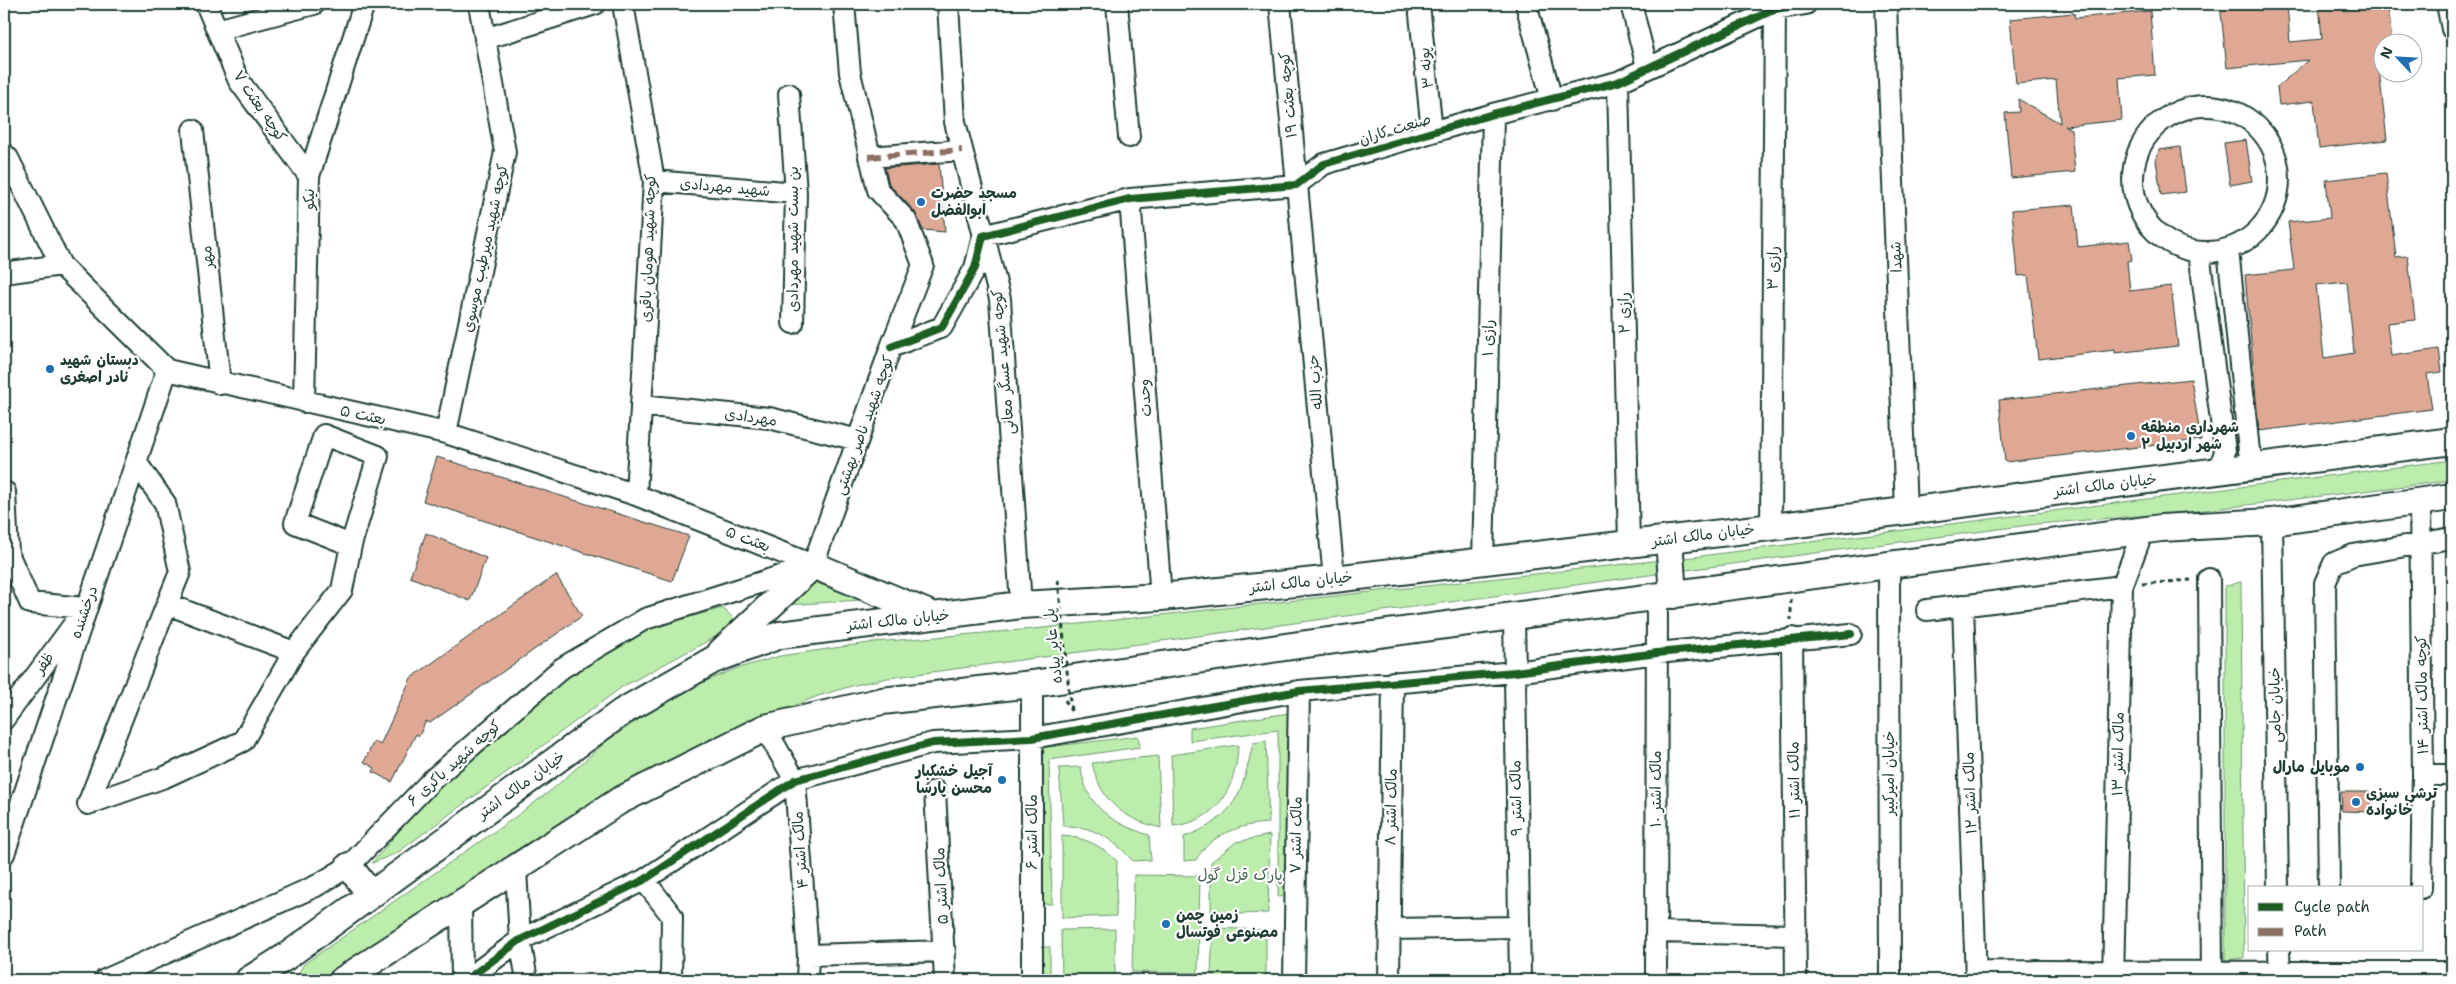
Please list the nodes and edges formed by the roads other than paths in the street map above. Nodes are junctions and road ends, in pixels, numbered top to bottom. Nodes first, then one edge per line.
1 (206, 4) edge
2 (314, 4) edge
3 (364, 4) edge
4 (479, 4) edge
5 (595, 4) edge
6 (623, 4) edge
7 (844, 4) edge
8 (948, 4) edge
9 (1117, 4) edge
10 (1280, 4) edge
11 (1419, 4) edge
12 (1526, 4) edge
13 (1631, 4) edge
14 (1806, 4) edge
15 (1886, 4) edge
16 (2448, 4) edge
17 (1775, 9) junction
18 (2452, 29) edge
19 (217, 30) junction
20 (485, 39) junction
21 (1647, 67) junction
22 (1618, 82) junction
23 (789, 94) dead end
24 (1552, 100) junction
25 (1492, 114) junction
26 (193, 130) dead end
27 (1432, 132) junction
28 (1129, 138) dead end
29 (962, 150) junction
30 (4, 154) edge
31 (869, 157) junction
32 (309, 176) junction
33 (654, 181) junction
34 (1296, 186) junction
35 (796, 194) junction
36 (1130, 198) junction
37 (983, 236) junction
38 (2228, 249) junction
39 (2199, 252) junction
40 (61, 265) junction
41 (4, 272) edge
42 (793, 323) dead end
43 (891, 347) junction
44 (167, 370) junction
45 (220, 384) junction
46 (304, 402) junction
47 (641, 405) junction
48 (446, 433) junction
49 (858, 440) junction
50 (2452, 441) edge
51 (136, 462) junction
52 (2258, 466) junction
53 (2220, 471) junction
54 (5, 492) edge
55 (636, 495) junction
56 (2452, 497) edge
57 (2420, 501) junction
58 (1906, 511) junction
59 (2272, 522) junction
60 (1771, 527) junction
61 (2143, 531) junction
62 (2452, 538) edge
63 (1669, 539) junction
64 (2420, 542) junction
65 (1629, 544) junction
66 (351, 545) junction
67 (1483, 562) junction
68 (813, 565) junction
69 (1889, 566) junction
70 (1334, 579) junction
71 (2209, 579) road end
72 (2122, 586) junction
73 (1665, 596) junction
74 (1161, 597) junction
75 (167, 604) junction
76 (1022, 605) junction
77 (1963, 605) junction
78 (85, 608) junction
79 (1927, 610) dead end
80 (935, 616) junction
81 (1514, 616) junction
82 (1851, 634) dead end
83 (1792, 638) junction
84 (294, 652) junction
85 (1657, 653) junction
86 (713, 660) junction
87 (1514, 672) junction
88 (1393, 682) junction
89 (1032, 684) junction
90 (1299, 691) junction
91 (4, 719) edge
92 (765, 728) junction
93 (1032, 738) junction
94 (2424, 775) junction
95 (2452, 775) edge
96 (795, 780) junction
97 (935, 791) dead end
98 (4, 854) edge
99 (349, 866) junction
100 (516, 869) junction
101 (644, 880) junction
102 (2278, 886) edge
103 (2329, 886) edge
104 (2420, 886) edge
105 (371, 895) junction
106 (461, 905) junction
107 (1518, 927) junction
108 (1389, 930) junction
109 (1656, 932) junction
110 (1796, 935) junction
111 (520, 940) junction
112 (945, 951) junction
113 (2279, 952) edge
114 (808, 955) junction
115 (285, 968) edge
116 (2452, 972) edge
117 (1976, 976) edge
118 (2113, 976) edge
119 (2212, 976) edge
120 (2280, 976) edge
121 (105, 980) edge
122 (249, 980) edge
123 (343, 980) edge
124 (462, 980) edge
125 (466, 980) edge
126 (527, 980) edge
127 (671, 980) edge
128 (807, 980) edge
129 (945, 980) edge
130 (1032, 980) edge
131 (1294, 980) edge
132 (1389, 980) edge
133 (1520, 980) edge
134 (1656, 980) edge
135 (1796, 980) edge
136 (1890, 980) edge

1 - 19 street, کوچه بعثت ۷
2 - 19 street
3 - 32 street, نیکو
4 - 20 street, کوچه شهید میرطیب موسوی
5 - 20 street
6 - 33 street, کوچه شهید هومان باقری
7 - 31 street, کوچه شهید ناصر بهشتی
8 - 29 street, کوچه شهید عسگر معانی
9 - 28 street
10 - 34 street, کوچه بعثت ۱۹
11 - 27 street, پونه ۳
12 - 24 street
13 - 21 street
14 - 17 street, صنعت کاران
15 - 58 street, شهدا
16 - 18 street
17 - 21 street, صنعت کاران
17 - 60 street, رازی ۳
19 - 32 street, کوچه بعثت ۷
20 - 48 street, کوچه شهید میرطیب موسوی
21 - 22 street, صنعت کاران
22 - 24 street, صنعت کاران
22 - 65 street, رازی ۲
23 - 35 street, بن بست شهید مهردادی
24 - 25 street, صنعت کاران
25 - 27 street, صنعت کاران
25 - 67 street, رازی ۱
26 - 45 street, مهر
27 - 34 street, صنعت کاران
29 - 31 street
29 - 37 street, کوچه شهید عسگر معانی
30 - 40 street, بعثت ۵
31 - 43 street, کوچه شهید ناصر بهشتی
32 - 46 street, نیکو
33 - 35 street, شهید مهردادی
33 - 47 street, کوچه شهید هومان باقری
34 - 36 street
34 - 70 street, حزب الله
35 - 42 street, بن بست شهید مهردادی
36 - 37 street
36 - 74 street, وحدت
37 - 43 street
37 - 76 street, کوچه شهید عسگر معانی
38 - 39 street
38 - 39 street
38 - 52 street
39 - 53 street
40 - 41 street
40 - 44 street, بعثت ۵
43 - 49 street, کوچه شهید ناصر بهشتی
44 - 45 street, بعثت ۵
44 - 51 street, درخشنده
45 - 46 street, بعثت ۵
46 - 48 street, بعثت ۵
47 - 49 street, مهردادی
47 - 55 street, کوچه شهید هومان باقری
48 - 55 street, بعثت ۵
49 - 68 street, کوچه شهید ناصر بهشتی
50 - 52 main road, خیابان مالک اشتر
51 - 75 street
51 - 78 street, درخشنده
52 - 53 main road, خیابان مالک اشتر
53 - 58 main road, خیابان مالک اشتر
54 - 78 street
55 - 68 street, بعثت ۵
56 - 57 main road
57 - 59 main road
57 - 64 street, کوچه مالک اشتر ۱۴
58 - 60 main road, خیابان مالک اشتر
59 - 61 main road
59 - 102 street, خیابان جامی
60 - 63 main road, خیابان مالک اشتر
61 - 69 main road
61 - 72 street, مالک اشتر ۱۳
62 - 64 street
63 - 65 main road, خیابان مالک اشتر
63 - 73 main road
64 - 94 street, کوچه مالک اشتر ۱۴
64 - 103 street
65 - 67 main road, خیابان مالک اشتر
66 - 66 street
66 - 84 street
67 - 70 main road, خیابان مالک اشتر
68 - 80 main road
68 - 86 main road
68 - 99 street, کوچه شهید باکری ۶
69 - 73 main road
69 - 136 street, خیابان امیرکبیر
70 - 74 main road, خیابان مالک اشتر
71 - 119 street
72 - 77 street
72 - 118 street, مالک اشتر ۱۳
73 - 81 main road
73 - 85 street, مالک اشتر ۱۰
74 - 76 main road, خیابان مالک اشتر
75 - 84 street
75 - 84 street
76 - 80 main road, خیابان مالک اشتر
77 - 79 street
77 - 117 street, مالک اشتر ۱۲
78 - 91 street, ظفر
78 - 98 street, درخشنده
80 - 86 main road, خیابان مالک اشتر
81 - 87 street, مالک اشتر ۹
81 - 89 main road
82 - 83 street
83 - 85 street
83 - 110 street, مالک اشتر ۱۱
85 - 87 street
85 - 109 street, مالک اشتر ۱۰
86 - 105 main road, خیابان مالک اشتر
87 - 88 street
87 - 107 street, مالک اشتر ۹
88 - 90 street
88 - 108 street, مالک اشتر ۸
89 - 92 main road
89 - 93 street, مالک اشتر ۶
90 - 93 street
90 - 131 street, مالک اشتر ۷
92 - 96 street, مالک اشتر ۴
92 - 100 main road
93 - 96 street
93 - 130 street, مالک اشتر ۶
94 - 95 street
94 - 104 street, کوچه مالک اشتر ۱۴
96 - 101 street
96 - 114 street, مالک اشتر ۴
97 - 112 street, مالک اشتر ۵
99 - 105 main road
99 - 121 street, کوچه شهید باکری ۶
100 - 106 main road
100 - 111 street
101 - 111 street
101 - 127 street
105 - 115 main road, خیابان مالک اشتر
106 - 123 main road
106 - 124 street
107 - 108 street
107 - 133 street, مالک اشتر ۹
108 - 132 street, مالک اشتر ۸
109 - 110 street
109 - 134 street, مالک اشتر ۱۰
110 - 135 street, مالک اشتر ۱۱
111 - 125 street
111 - 126 street
112 - 114 street
112 - 129 street, مالک اشتر ۵
113 - 120 street
114 - 128 street, مالک اشتر ۴
115 - 122 main road, خیابان مالک اشتر
116 - 120 street
117 - 118 street
118 - 119 street
119 - 120 street

